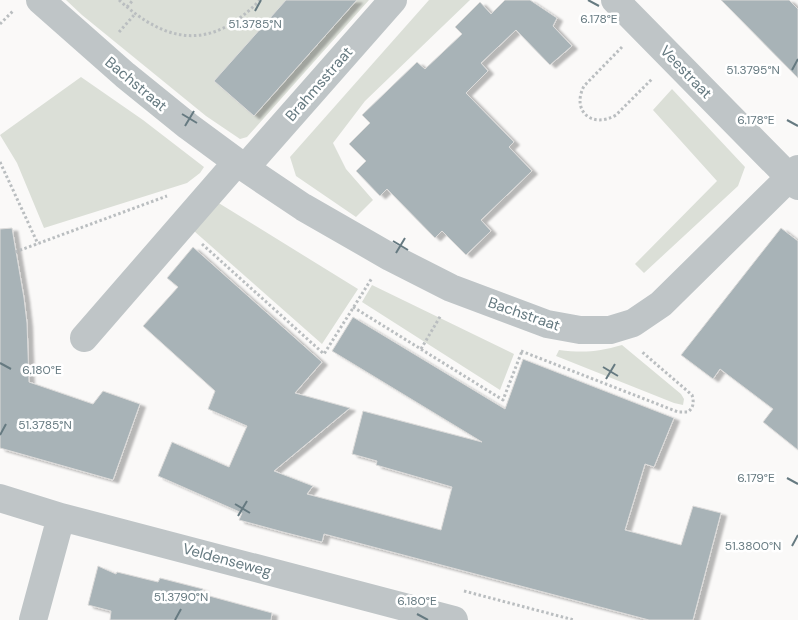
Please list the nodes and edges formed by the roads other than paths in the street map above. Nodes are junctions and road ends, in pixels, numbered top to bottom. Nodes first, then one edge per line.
1 (40, 0) edge
2 (393, 0) edge
3 (616, 0) edge
4 (241, 165) junction
5 (795, 178) edge
6 (84, 338) dead end
7 (0, 498) edge
8 (61, 516) junction
9 (32, 620) edge
10 (454, 620) edge

1 - 4 street, Bachstraat
2 - 4 street, Brahmsstraat
3 - 5 street, Veestraat
4 - 5 street, Bachstraat
4 - 6 street
7 - 8 street, Veldenseweg
8 - 9 street
8 - 10 street, Veldenseweg

